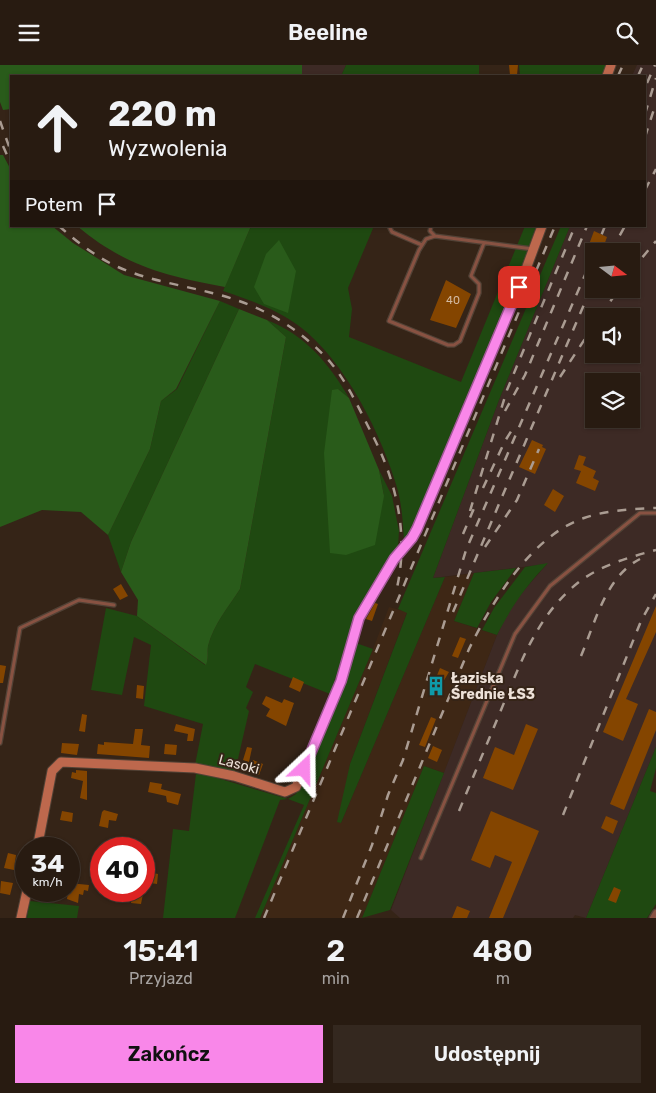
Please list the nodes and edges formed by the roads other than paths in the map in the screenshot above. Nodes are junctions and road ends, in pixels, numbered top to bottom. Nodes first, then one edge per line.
1 (389, 227) edge
2 (431, 227) edge
3 (542, 227) edge
4 (435, 236) junction
5 (484, 243) junction
6 (422, 245) junction
7 (533, 249) junction
8 (656, 513) edge
9 (114, 605) dead end
10 (0, 743) edge
11 (38, 837) edge
12 (421, 858) dead end
13 (25, 902) edge
14 (656, 913) edge
15 (21, 918) edge
16 (653, 918) edge

1 - 6 lane
2 - 4 lane
3 - 7 street, Lasoki
4 - 5 lane
4 - 6 lane
5 - 6 lane
5 - 7 lane
7 - 11 street, Lasoki
8 - 12 lane
9 - 10 lane
13 - 15 street
14 - 16 street

